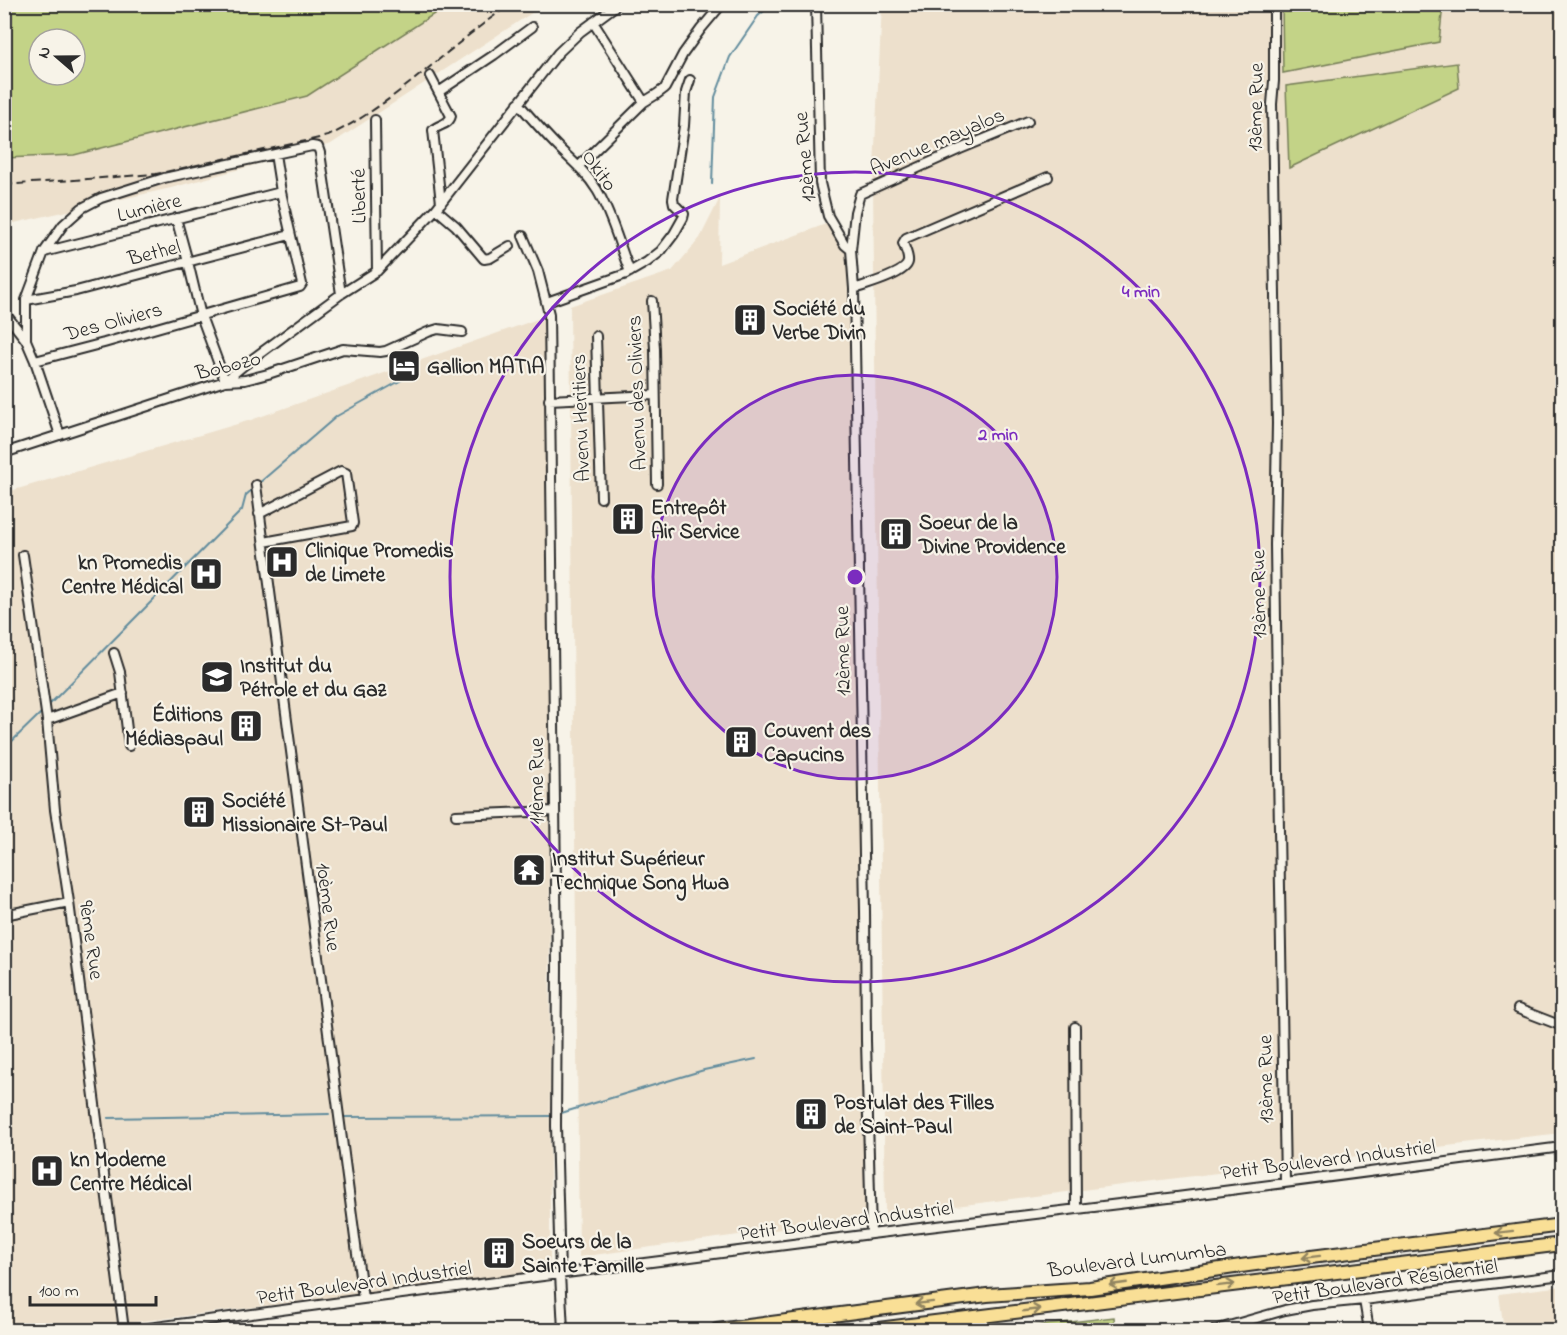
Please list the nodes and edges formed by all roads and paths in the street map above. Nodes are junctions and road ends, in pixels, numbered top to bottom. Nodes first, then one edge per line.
1 (618, 4) edge
2 (722, 4) edge
3 (816, 4) edge
4 (1274, 4) edge
5 (593, 22) junction
6 (532, 27) dead end
7 (430, 76) dead end
8 (690, 80) dead end
9 (440, 92) junction
10 (644, 102) junction
11 (518, 104) junction
12 (375, 120) dead end
13 (1028, 121) dead end
14 (274, 154) junction
15 (579, 166) junction
16 (1048, 177) dead end
17 (281, 192) junction
18 (438, 206) junction
19 (176, 218) junction
20 (290, 235) junction
21 (523, 236) dead end
22 (510, 246) dead end
23 (851, 250) junction
24 (44, 252) junction
25 (188, 262) junction
26 (377, 271) junction
27 (630, 272) junction
28 (854, 289) junction
29 (341, 294) junction
30 (26, 300) junction
31 (652, 301) dead end
32 (547, 302) junction
33 (4, 312) edge
34 (201, 316) junction
35 (8, 322) edge
36 (462, 332) dead end
37 (596, 336) dead end
38 (26, 340) junction
39 (34, 361) junction
40 (225, 381) junction
41 (654, 395) junction
42 (597, 398) junction
43 (549, 400) junction
44 (60, 435) junction
45 (5, 451) edge
46 (657, 484) dead end
47 (256, 485) dead end
48 (601, 498) dead end
49 (259, 514) junction
50 (264, 542) junction
51 (23, 555) dead end
52 (114, 653) dead end
53 (123, 693) junction
54 (46, 720) junction
55 (129, 746) dead end
56 (555, 811) junction
57 (456, 815) dead end
58 (69, 902) junction
59 (4, 915) edge
60 (1518, 1009) dead end
61 (1563, 1026) edge
62 (1075, 1027) dead end
63 (1563, 1147) edge
64 (1285, 1182) junction
65 (1076, 1209) junction
66 (1563, 1225) edge
67 (871, 1234) junction
68 (1563, 1244) edge
69 (560, 1274) junction
70 (1563, 1275) edge
71 (363, 1299) junction
72 (1364, 1300) junction
73 (987, 1316) junction
74 (124, 1330) edge
75 (134, 1330) edge
76 (563, 1330) edge
77 (717, 1330) edge
78 (870, 1330) edge
79 (971, 1330) edge
80 (1215, 1330) edge
81 (1369, 1330) edge

1 - 5 street
2 - 10 street
3 - 23 street, 12ème Rue
4 - 64 street, 13ème Rue
5 - 10 street
5 - 11 street
6 - 9 street
7 - 9 street
8 - 27 street
9 - 18 street
10 - 15 street
11 - 15 street, Okito
11 - 18 street
12 - 26 street, Liberté
13 - 23 street, Avenue mayalos
14 - 17 street
14 - 24 street
14 - 29 street
15 - 27 street, Okito
16 - 28 street
17 - 19 street, Lumière
17 - 20 street
18 - 22 street
18 - 26 street
19 - 24 street, Lumière
19 - 25 street
20 - 25 street, Bethel
20 - 34 street
21 - 32 street, 11ème Rue
23 - 28 street, 12ème Rue
24 - 30 street
25 - 30 street, Bethel
25 - 34 street
26 - 29 street
27 - 32 street
28 - 67 street, 12ème Rue
29 - 40 street
30 - 38 street
31 - 41 street, Avenu des Oliviers
32 - 43 street, 11ème Rue
33 - 35 street
34 - 39 street, Des Oliviers
34 - 40 street
35 - 38 street
36 - 40 street, Bobozo
37 - 42 street, Avenu Heritiers
38 - 39 street
39 - 44 street
40 - 44 street, Bobozo
41 - 42 street
41 - 46 street, Avenu des Oliviers
42 - 43 street
42 - 48 street, Avenu Heritiers
43 - 56 street, 11ème Rue
44 - 45 street, Bobozo
47 - 49 street, 10ème Rue
49 - 50 street, 10ème Rue
49 - 50 street
50 - 71 street, 10ème Rue
51 - 54 street, 9ème Rue
52 - 53 street
53 - 54 street
53 - 55 street
54 - 58 street, 9ème Rue
56 - 57 street
56 - 69 street, 11ème Rue
58 - 59 street
58 - 74 street, 9ème Rue
60 - 61 street
62 - 65 street
63 - 64 street, Petit Boulevard Industriel
64 - 65 street, Petit Boulevard Industriel
65 - 67 street, Petit Boulevard Industriel
66 -> 77 highway, Boulevard Lumumba
67 - 69 street, Petit Boulevard Industriel
73 -> 68 highway, Boulevard Lumumba
69 - 71 street, Petit Boulevard Industriel
69 - 76 street, 11ème Rue
70 - 72 street, Petit Boulevard Résidentiel
71 - 75 street, Petit Boulevard Industriel
72 - 80 street, Petit Boulevard Résidentiel
72 - 81 street
73 - 78 highway, Boulevard Lumumba
73 - 79 street

